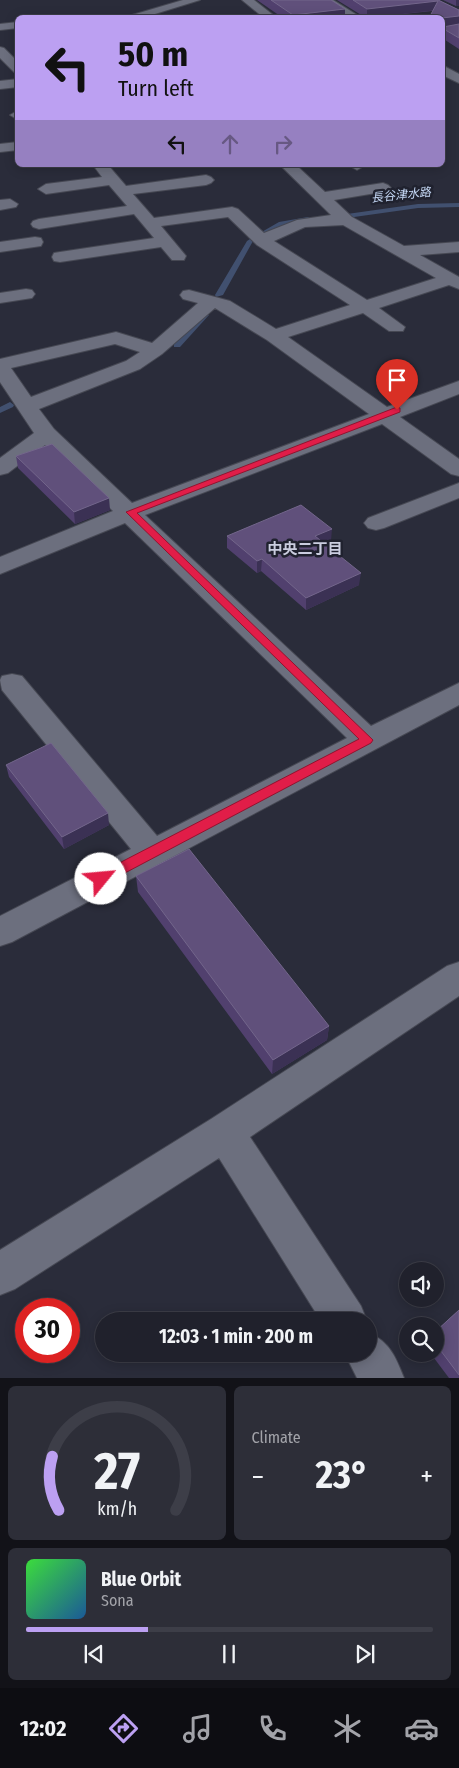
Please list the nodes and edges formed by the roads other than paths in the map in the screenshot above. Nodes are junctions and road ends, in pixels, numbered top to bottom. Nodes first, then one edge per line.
1 (195, 0) edge
2 (247, 0) edge
3 (325, 0) edge
4 (140, 4) dead end
5 (156, 14) edge
6 (268, 15) edge
7 (352, 15) edge
8 (15, 26) edge
9 (0, 27) edge
10 (15, 47) edge
11 (0, 50) edge
12 (10, 66) edge
13 (445, 71) edge
14 (459, 79) edge
15 (15, 83) edge
16 (0, 85) edge
17 (15, 146) edge
18 (0, 148) edge
19 (102, 167) edge
20 (289, 167) edge
21 (206, 180) dead end
22 (117, 185) junction
23 (46, 188) dead end
24 (383, 188) dead end
25 (322, 197) junction
26 (138, 209) junction
27 (346, 220) junction
28 (150, 223) junction
29 (39, 224) dead end
30 (165, 241) junction
31 (263, 241) junction
32 (35, 242) dead end
33 (0, 247) edge
34 (459, 247) edge
35 (400, 251) junction
36 (178, 256) dead end
37 (60, 257) dead end
38 (455, 282) edge
39 (26, 294) dead end
40 (189, 295) dead end
41 (0, 298) edge
42 (212, 301) junction
43 (365, 307) junction
44 (396, 327) dead end
45 (274, 336) junction
46 (155, 350) junction
47 (0, 366) edge
48 (459, 387) edge
49 (26, 406) junction
50 (381, 416) junction
51 (46, 434) junction
52 (0, 468) edge
53 (459, 470) edge
54 (459, 490) edge
55 (130, 512) junction
56 (376, 523) dead end
57 (0, 566) edge
58 (12, 683) dead end
59 (459, 693) edge
60 (367, 740) junction
61 (152, 852) junction
62 (0, 932) edge
63 (459, 977) edge
64 (225, 1132) junction
65 (0, 1274) edge
66 (340, 1312) edge
67 (372, 1362) edge
68 (382, 1378) edge

1 - 5 street
2 - 6 street
3 - 7 street
4 - 5 street
8 - 9 street
10 - 11 street
11 - 12 street
13 - 14 street
15 - 16 street
17 - 18 street
19 - 22 street
20 - 25 street
21 - 22 street
22 - 23 street
22 - 26 street
24 - 25 street
25 - 27 street
26 - 28 street
26 - 29 street
27 - 31 street
27 - 35 street
28 - 30 street
28 - 31 street
30 - 36 street
30 - 37 street
31 - 43 street
32 - 33 street
34 - 35 street
35 - 38 street
38 - 43 street
39 - 41 street
40 - 42 street
42 - 45 street
42 - 46 street
43 - 44 street
43 - 45 street
45 - 50 street
46 - 47 street
46 - 49 street
47 - 49 street
48 - 50 street
49 - 51 street
50 - 53 street
50 - 55 street
51 - 52 street
51 - 55 street
54 - 56 street
55 - 57 street
55 - 60 street
58 - 61 street
59 - 60 street
60 - 61 street
61 - 62 street
63 - 64 street
64 - 65 street
64 - 66 street
67 - 68 street

